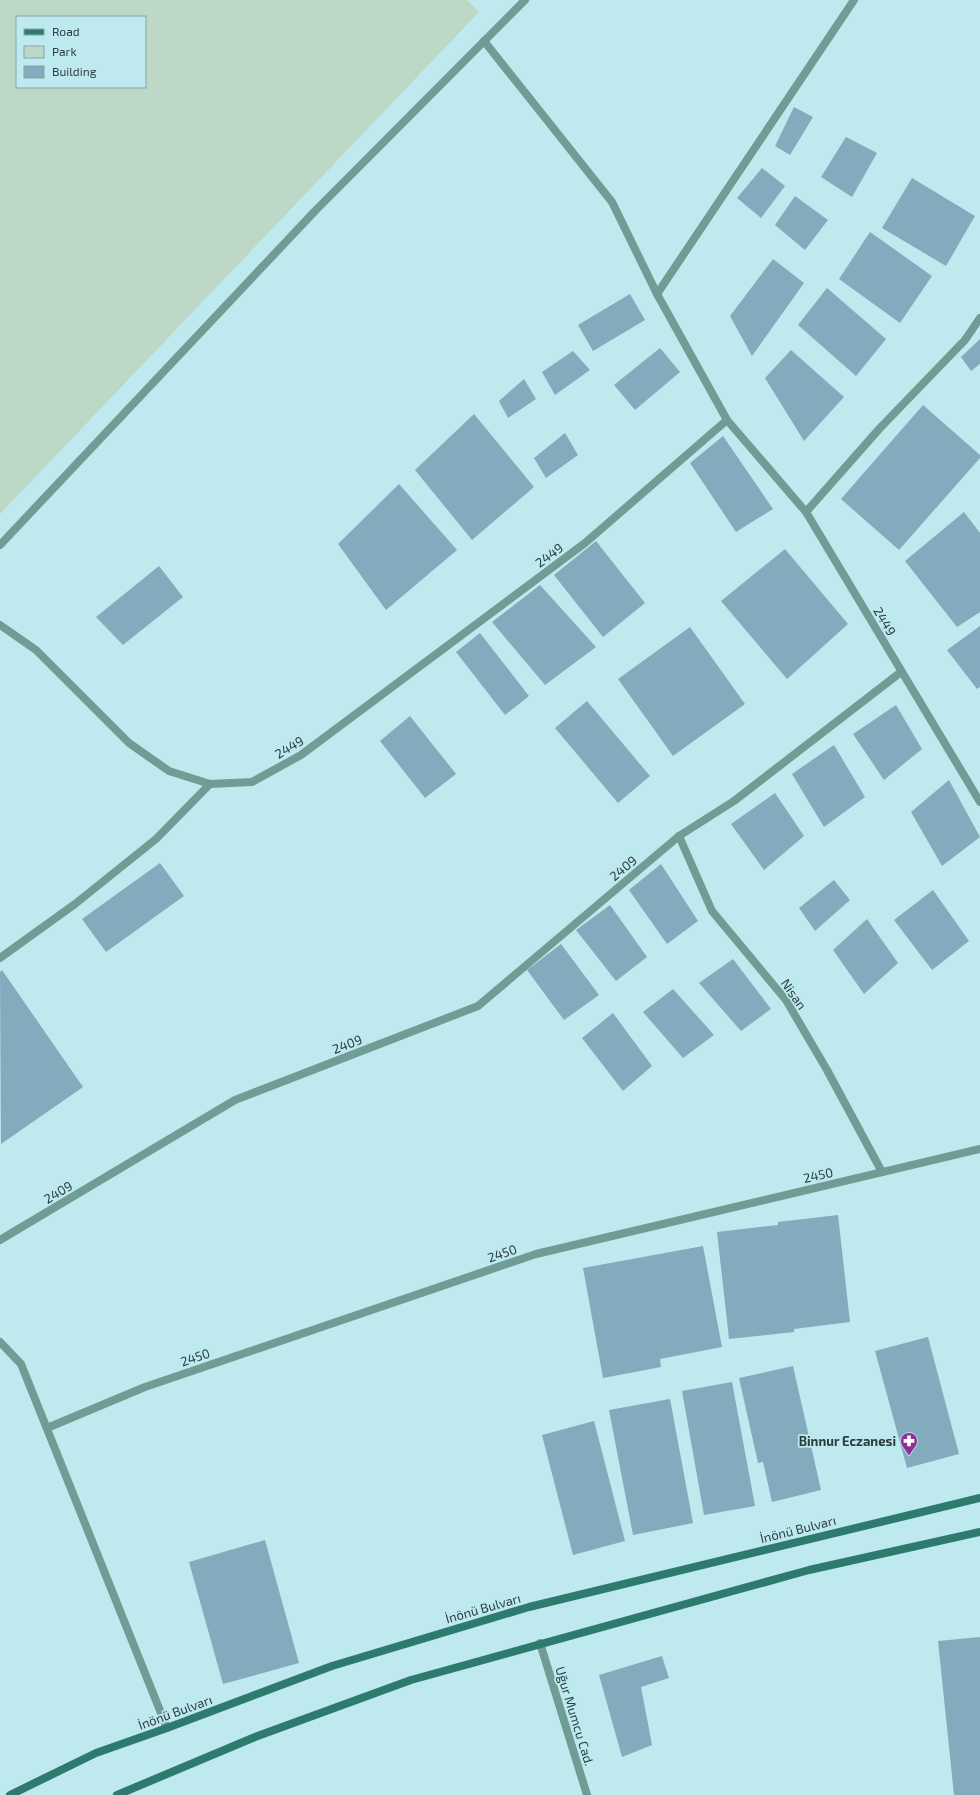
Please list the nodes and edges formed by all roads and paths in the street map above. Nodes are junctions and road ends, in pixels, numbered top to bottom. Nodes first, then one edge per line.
1 (525, 0) edge
2 (854, 0) edge
3 (484, 41) junction
4 (657, 294) junction
5 (980, 318) edge
6 (727, 420) junction
7 (806, 512) junction
8 (0, 545) edge
9 (0, 625) edge
10 (901, 672) junction
11 (210, 784) junction
12 (980, 802) edge
13 (679, 836) junction
14 (0, 958) edge
15 (980, 1149) edge
16 (882, 1172) junction
17 (0, 1240) edge
18 (0, 1342) edge
19 (46, 1428) junction
20 (980, 1498) edge
21 (980, 1532) edge
22 (540, 1643) junction
23 (167, 1728) junction
24 (10, 1795) edge
25 (117, 1795) edge
26 (587, 1795) edge

1 - 3 street
2 - 4 street
3 - 4 street
3 - 8 street
4 - 6 street
5 - 7 street
6 - 7 street, 2449
6 - 11 street, 2449
7 - 10 street, 2449
9 - 11 street, 2449
10 - 12 street, 2449
10 - 13 street, 2409
11 - 14 street
13 - 16 street, Nisan
13 - 17 street, 2409
15 - 16 street, 2450
16 - 19 street, 2450
18 - 19 street
19 - 23 street
20 - 23 main road, İnönü Bulvarı
21 - 22 main road
22 - 25 main road
22 - 26 street, Uğur Mumcu Cad.
23 - 24 main road, İnönü Bulvarı

